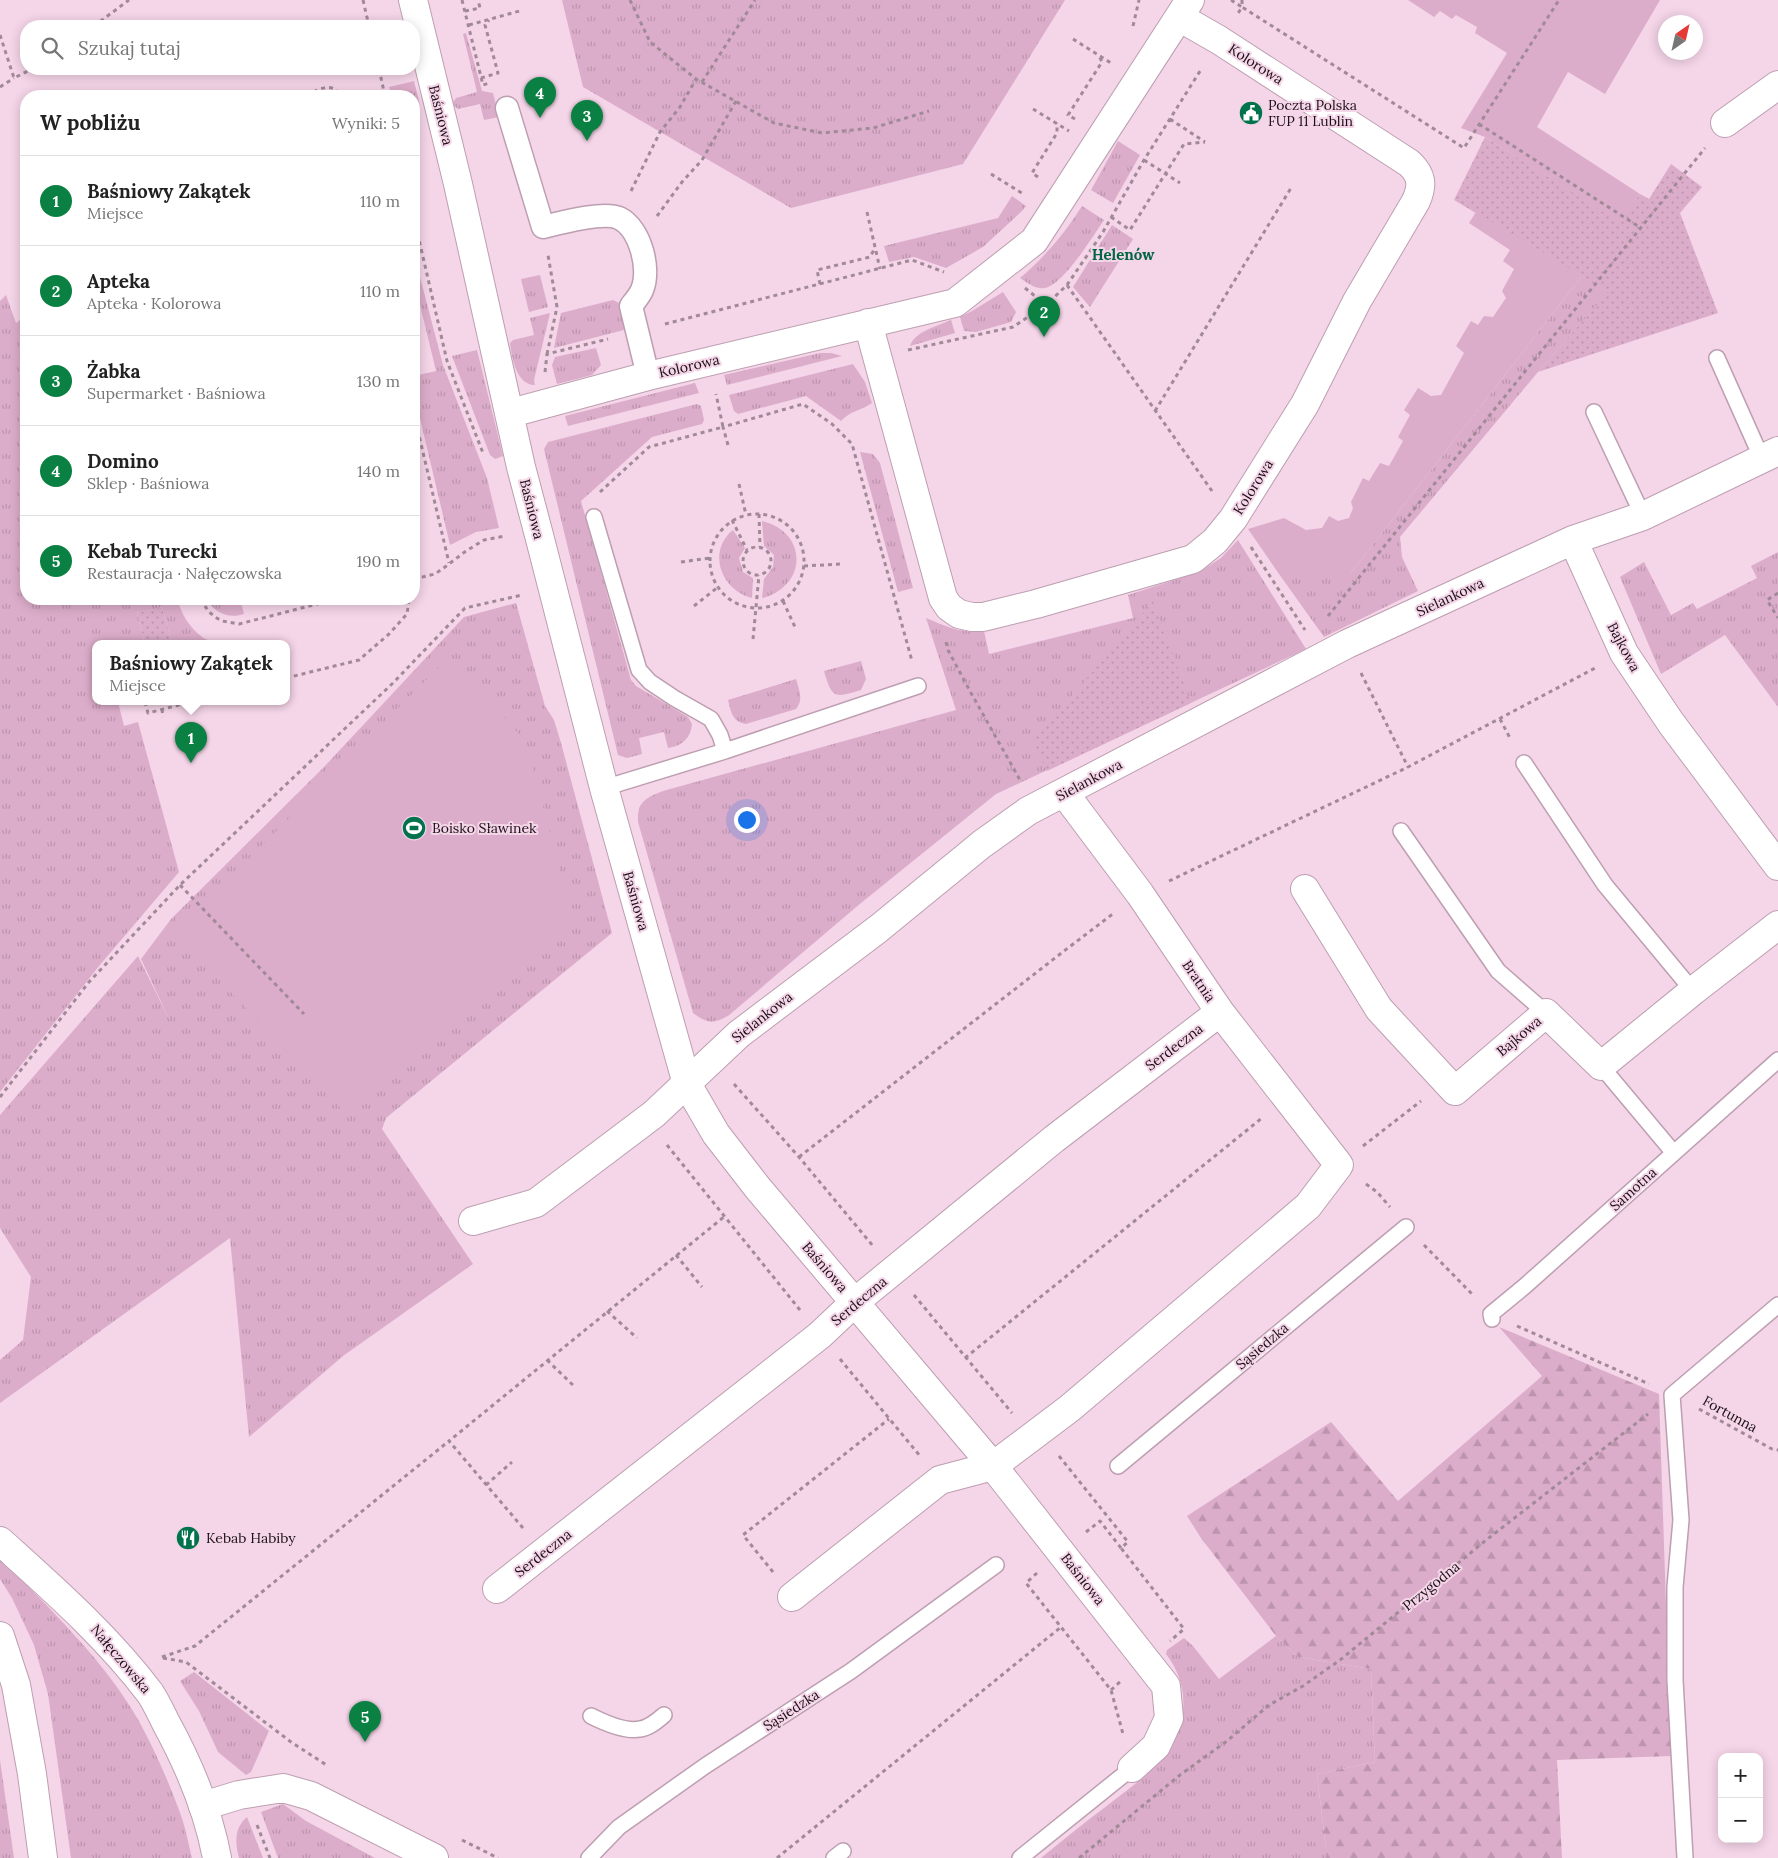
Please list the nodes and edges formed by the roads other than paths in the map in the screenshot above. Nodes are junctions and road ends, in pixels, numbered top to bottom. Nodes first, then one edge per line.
1 (413, 0) edge
2 (1185, 8) edge
3 (418, 20) edge
4 (420, 29) edge
5 (1778, 85) edge
6 (507, 108) road end
7 (1725, 123) road end
8 (868, 323) junction
9 (1717, 358) dead end
10 (648, 376) junction
11 (1594, 412) dead end
12 (511, 413) junction
13 (1770, 455) edge
14 (1643, 516) junction
15 (594, 517) road end
16 (1573, 540) junction
17 (918, 686) road end
18 (725, 751) junction
19 (1524, 763) dead end
20 (604, 788) junction
21 (1065, 794) junction
22 (1401, 831) dead end
23 (1778, 866) edge
24 (1306, 888) dead end
25 (1778, 925) edge
26 (1693, 990) junction
27 (1220, 1012) junction
28 (1546, 1014) junction
29 (1778, 1060) edge
30 (1601, 1066) junction
31 (687, 1084) junction
32 (1673, 1152) junction
33 (473, 1220) dead end
34 (1406, 1227) dead end
35 (855, 1302) junction
36 (1778, 1305) edge
37 (1492, 1319) dead end
38 (994, 1466) junction
39 (1118, 1466) dead end
40 (0, 1541) edge
41 (996, 1565) dead end
42 (498, 1589) dead end
43 (792, 1597) road end
44 (0, 1636) edge
45 (664, 1715) dead end
46 (591, 1716) dead end
47 (1132, 1768) joint
48 (203, 1806) junction
49 (43, 1858) edge
50 (217, 1858) edge
51 (434, 1858) edge
52 (589, 1858) edge
53 (1020, 1858) edge
54 (1685, 1858) edge

1 - 3 street, Baśniowa
2 - 8 street, Kolorowa
2 - 8 street, Kolorowa
4 - 12 street, Baśniowa
5 - 7 street
6 - 10 street
8 - 10 street, Kolorowa
9 - 13 lane
10 - 12 street, Kolorowa
11 - 14 lane
12 - 20 street, Baśniowa
13 - 14 street, Sielankowa
14 - 16 street, Sielankowa
15 - 18 lane
16 - 21 street, Sielankowa
16 - 23 street, Bajkowa
17 - 18 lane
18 - 20 lane
19 - 26 lane
20 - 31 street, Baśniowa
21 - 27 street, Bratnia
21 - 31 street, Sielankowa
22 - 28 lane
24 - 28 street, Bajkowa
25 - 26 street
26 - 30 street
27 - 35 street, Serdeczna
27 - 38 street, Bratnia
28 - 30 street, Bajkowa
29 - 32 lane, Samotna
30 - 32 lane
31 - 33 street, Sielankowa
31 - 35 street, Baśniowa
32 - 37 lane, Samotna
34 - 39 lane, Sąsiedzka
35 - 38 street, Baśniowa
35 - 42 street, Serdeczna
36 - 54 lane
38 - 43 street
38 - 47 street, Baśniowa
40 - 48 street, Nałęczowska
41 - 52 lane, Sąsiedzka
44 - 49 street
45 - 46 lane
47 - 53 lane
48 - 50 street, Nałęczowska
48 - 51 street

